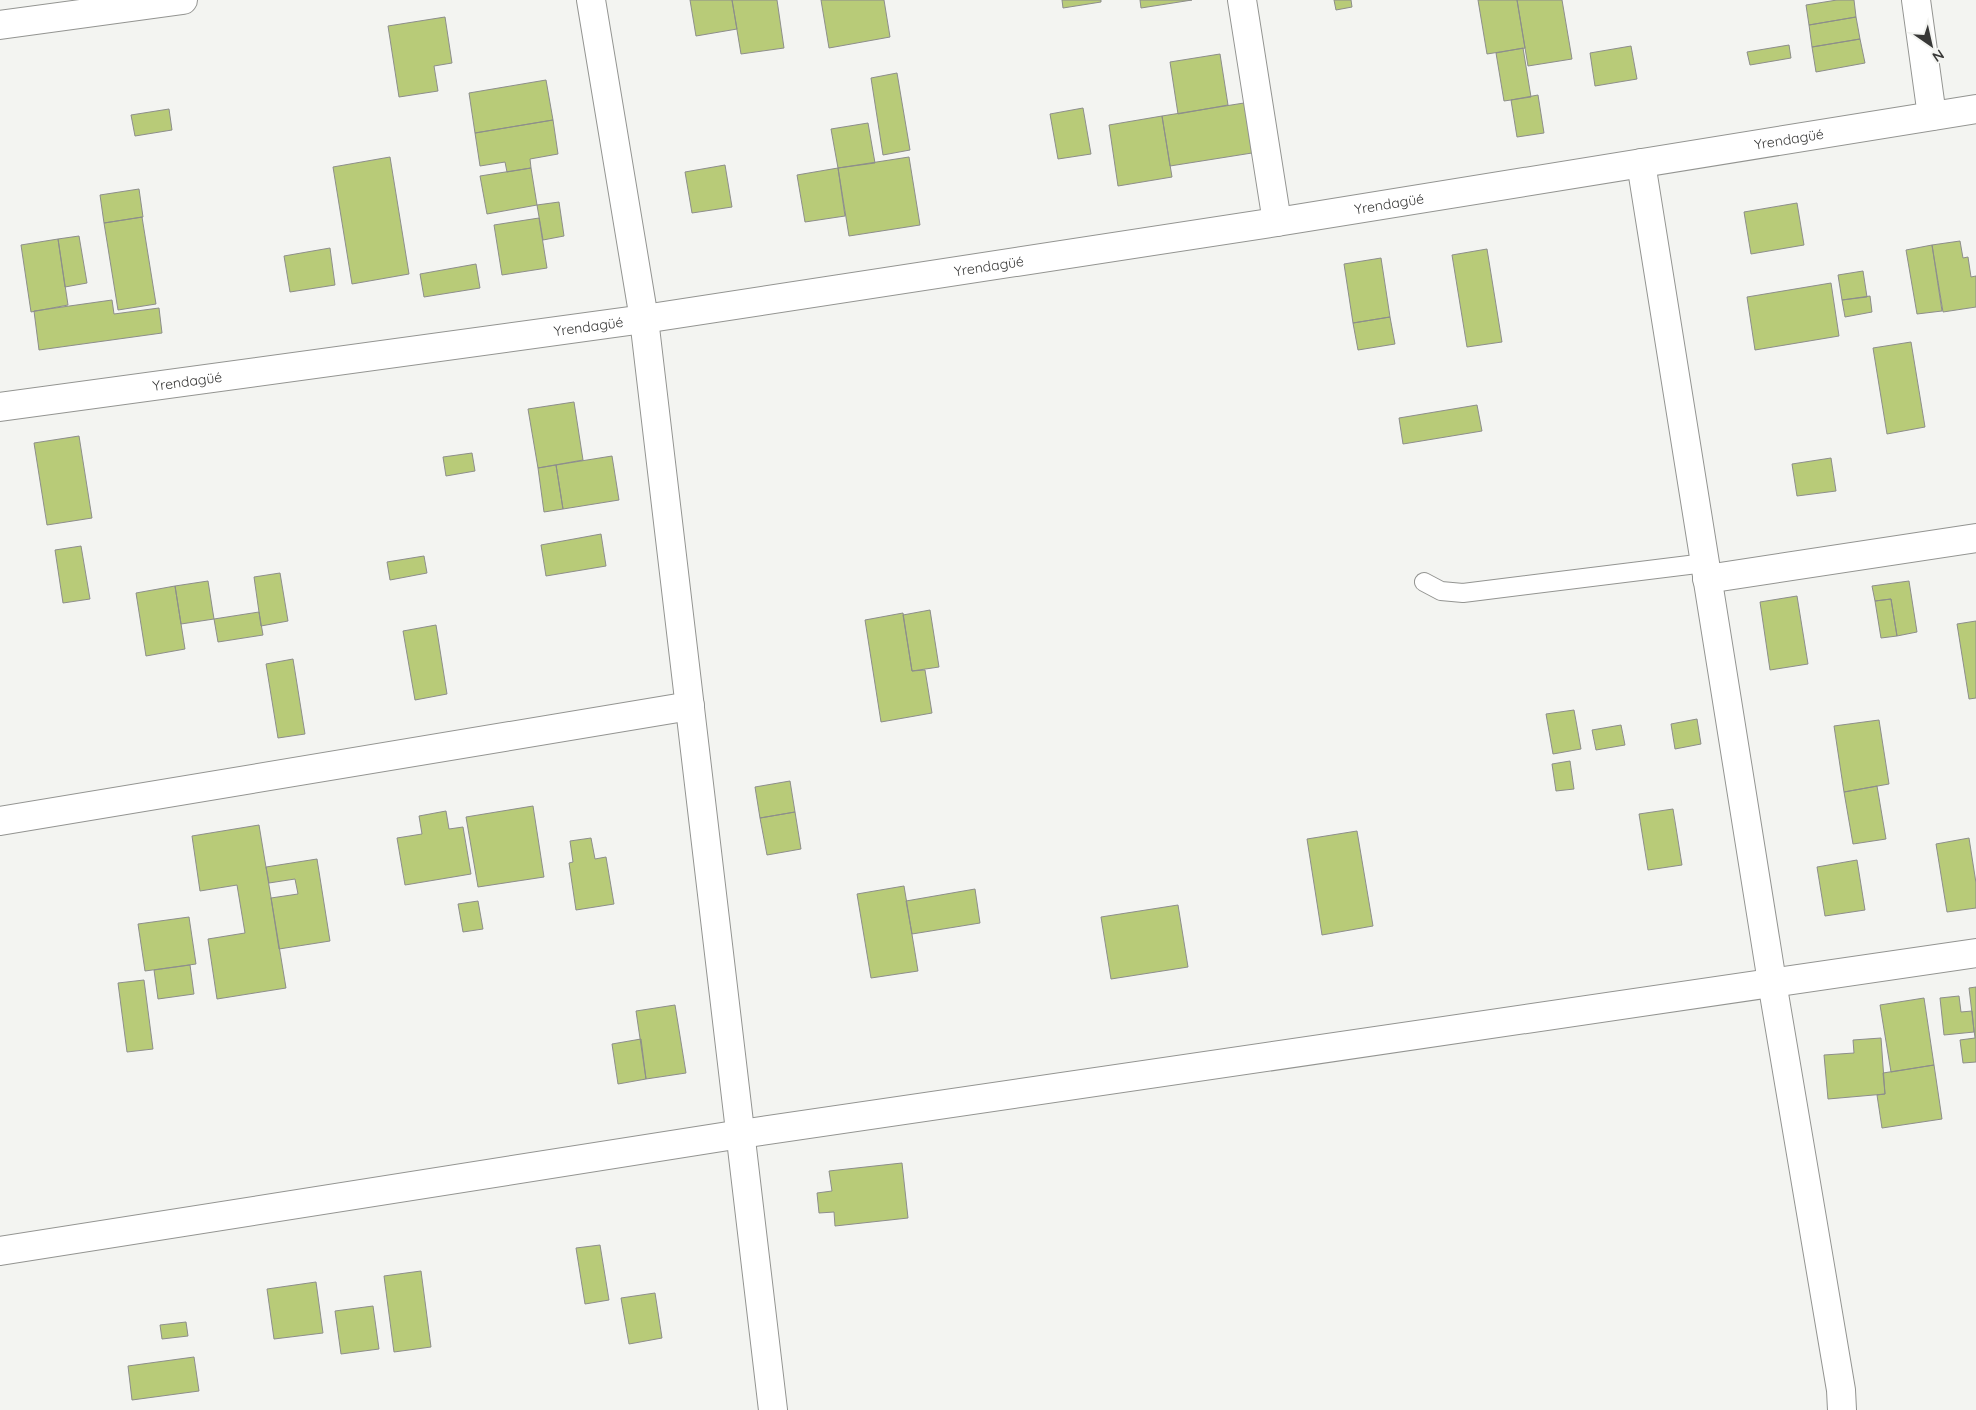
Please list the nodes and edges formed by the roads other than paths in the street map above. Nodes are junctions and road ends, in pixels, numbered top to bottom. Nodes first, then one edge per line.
1 (182, 0) edge
2 (591, 0) edge
3 (1242, 0) edge
4 (1916, 0) edge
5 (0, 25) edge
6 (1976, 109) edge
7 (1932, 116) junction
8 (1640, 163) junction
9 (1277, 222) junction
10 (644, 319) junction
11 (0, 407) edge
12 (1976, 538) edge
13 (1706, 571) junction
14 (1424, 582) dead end
15 (690, 706) junction
16 (0, 821) edge
17 (1976, 952) edge
18 (1772, 982) junction
19 (741, 1134) junction
20 (0, 1251) edge
21 (773, 1410) edge
22 (1842, 1410) edge

1 - 5 street
2 - 10 street
3 - 9 street
4 - 7 street
6 - 7 street, Yrendagüé
7 - 8 street, Yrendagüé
8 - 9 street, Yrendagüé
8 - 13 street
9 - 10 street, Yrendagüé
10 - 11 street, Yrendagüé
10 - 15 street
12 - 13 street
13 - 14 lane
13 - 18 street
15 - 16 street
15 - 19 street
17 - 18 street
18 - 19 street
18 - 22 street
19 - 20 street
19 - 21 street

